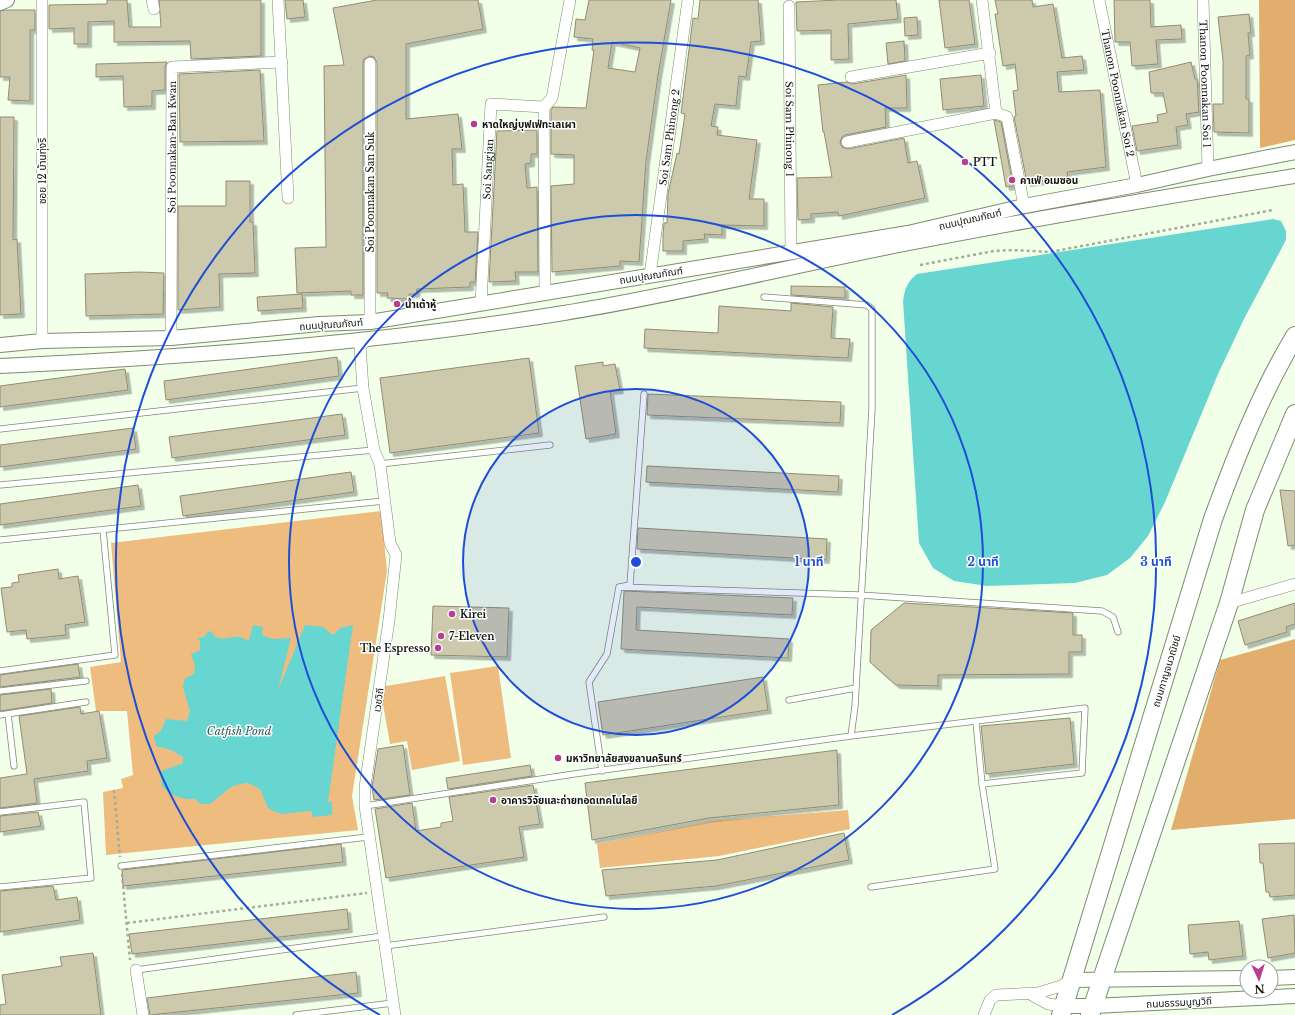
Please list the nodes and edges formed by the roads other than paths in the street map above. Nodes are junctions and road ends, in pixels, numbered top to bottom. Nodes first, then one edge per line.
1 (7, 0) edge
2 (42, 0) edge
3 (278, 0) edge
4 (570, 0) edge
5 (688, 0) edge
6 (982, 0) edge
7 (1099, 0) edge
8 (1203, 0) edge
9 (0, 3) edge
10 (788, 6) dead end
11 (990, 53) junction
12 (282, 62) junction
13 (370, 63) dead end
14 (851, 77) dead end
15 (544, 107) junction
16 (996, 113) junction
17 (847, 142) dead end
18 (1295, 152) edge
19 (1208, 169) junction
20 (1295, 176) edge
21 (1138, 185) junction
22 (288, 198) dead end
23 (1140, 202) junction
24 (1024, 206) junction
25 (791, 252) junction
26 (650, 275) junction
27 (545, 293) junction
28 (764, 297) dead end
29 (481, 303) junction
30 (370, 322) junction
31 (1295, 336) edge
32 (171, 338) junction
33 (370, 338) junction
34 (42, 341) junction
35 (0, 345) edge
36 (42, 364) junction
37 (0, 366) edge
38 (363, 388) junction
39 (644, 394) dead end
40 (1295, 414) edge
41 (0, 429) edge
42 (550, 445) dead end
43 (374, 450) junction
44 (380, 464) junction
45 (0, 485) edge
46 (384, 502) junction
47 (103, 530) junction
48 (0, 540) edge
49 (1295, 584) edge
50 (619, 587) junction
51 (860, 595) junction
52 (1229, 604) junction
53 (1118, 632) dead end
54 (0, 671) edge
55 (86, 680) dead end
56 (856, 688) junction
57 (0, 691) edge
58 (788, 700) dead end
59 (86, 702) dead end
60 (8, 714) junction
61 (0, 715) edge
62 (976, 722) junction
63 (851, 736) junction
64 (14, 766) dead end
65 (602, 771) junction
66 (982, 784) junction
67 (365, 806) junction
68 (0, 812) edge
69 (368, 837) junction
70 (121, 866) road end
71 (0, 887) edge
72 (871, 887) dead end
73 (604, 917) dead end
74 (384, 941) junction
75 (137, 974) joint
76 (1295, 977) edge
77 (1239, 978) edge
78 (1279, 978) edge
79 (1071, 980) junction
80 (1103, 980) junction
81 (1030, 994) junction
82 (1295, 996) edge
83 (393, 1003) junction
84 (1062, 1010) edge
85 (1092, 1011) edge
86 (143, 1015) edge
87 (296, 1015) edge
88 (395, 1015) edge
89 (984, 1015) edge

1 - 9 street
2 - 34 street, ซอย 12 บ้านทุ่งรี
3 - 12 street
4 - 15 street
5 - 26 street, Soi Sam Phinong 2
6 - 11 street
7 - 21 street, Thanon Poonnakan Soi 2
8 - 19 street, Thanon Poonnakan Soi 1
10 - 25 street, Soi Sam Phinong 1
11 - 14 street
11 - 16 street
12 - 22 street
12 - 32 street, Soi Poonnakan-Ban Kwan
13 - 30 street, Soi Poonnakan San Suk
15 - 27 street
15 - 29 street, Soi Sangjan
16 - 17 street
16 - 24 street
18 - 19 street, ถนนปุณณกัณฑ์
19 - 21 street, ถนนปุณณกัณฑ์
20 - 23 street, ถนนปุณณกัณฑ์
21 - 23 street
21 - 24 street, ถนนปุณณกัณฑ์
23 - 33 street, ถนนปุณณกัณฑ์
24 - 25 street, ถนนปุณณกัณฑ์
25 - 26 street, ถนนปุณณกัณฑ์
26 - 27 street, ถนนปุณณกัณฑ์
27 - 29 street, ถนนปุณณกัณฑ์
28 - 51 lane
29 - 30 street, ถนนปุณณกัณฑ์
30 - 32 street, ถนนปุณณกัณฑ์
31 - 79 main road, ถนนกาญจนวณิชย์
32 - 34 street, ถนนปุณณกัณฑ์
33 - 36 street, ถนนปุณณกัณฑ์
33 - 38 street, เวชวิถี
34 - 35 street, ถนนปุณณกัณฑ์
34 - 36 street
36 - 37 street, ถนนปุณณกัณฑ์
38 - 41 lane
38 - 43 street, เวชวิถี
39 - 50 lane
40 - 52 main road
42 - 44 lane
43 - 44 street, เวชวิถี
43 - 45 lane
44 - 46 street, เวชวิถี
46 - 47 lane
46 - 67 street, เวชวิถี
47 - 48 lane
47 - 54 lane
49 - 52 street
50 - 51 lane
50 - 65 lane
51 - 53 lane
51 - 56 lane
52 - 80 main road
55 - 57 lane
56 - 58 lane
56 - 63 lane
59 - 60 lane
60 - 61 lane
60 - 64 lane
62 - 63 lane
62 - 66 lane
62 - 66 lane
63 - 65 lane
65 - 67 lane
66 - 72 lane
67 - 69 street, เวชวิถี
68 - 71 lane
69 - 70 lane
69 - 74 street, เวชวิถี
73 - 74 lane
74 - 75 lane
74 - 83 street, เวชวิถี
75 - 86 street
76 - 78 street
77 - 80 street
79 - 80 street
79 - 81 street
79 - 84 main road, ถนนกาญจนวณิชย์
80 - 85 main road
81 - 84 street
81 - 89 street
82 - 85 street, ถนนธรรมนูญวิถี
83 - 87 lane
83 - 88 street, เวชวิถี
84 - 85 street, ถนนธรรมนูญวิถี

